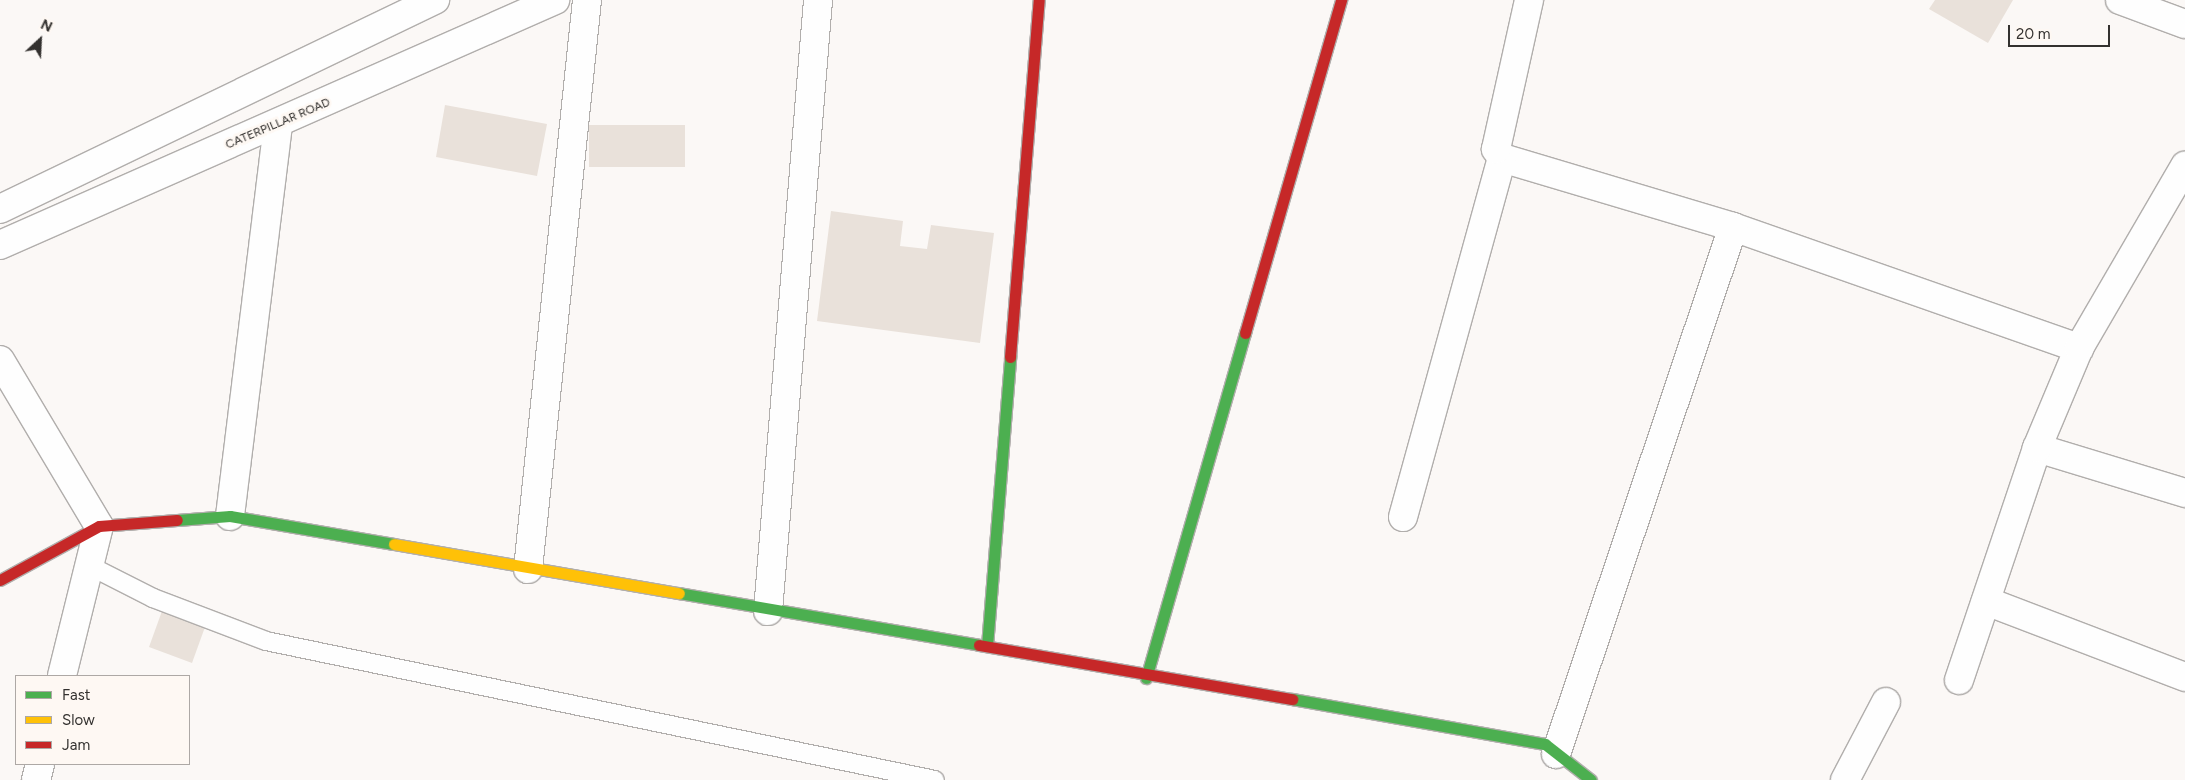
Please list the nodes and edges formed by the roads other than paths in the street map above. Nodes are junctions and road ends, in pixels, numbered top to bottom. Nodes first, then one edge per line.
1 (435, 0) edge
2 (555, 0) edge
3 (587, 0) edge
4 (818, 0) edge
5 (1039, 0) edge
6 (1341, 0) edge
7 (1530, 0) edge
8 (2120, 0) edge
9 (2185, 24) edge
10 (278, 124) junction
11 (1502, 158) junction
12 (2185, 166) edge
13 (2178, 197) edge
14 (0, 209) edge
15 (1733, 228) junction
16 (0, 245) edge
17 (2079, 348) junction
18 (0, 360) edge
19 (2037, 448) junction
20 (2185, 493) edge
21 (230, 516) junction
22 (1403, 517) dead end
23 (99, 526) junction
24 (90, 566) junction
25 (528, 569) junction
26 (0, 580) edge
27 (1986, 601) junction
28 (768, 611) junction
29 (987, 646) junction
30 (62, 675) edge
31 (2185, 677) edge
32 (1146, 678) junction
33 (1959, 680) dead end
34 (1886, 702) dead end
35 (1556, 754) junction
36 (40, 765) edge
37 (1582, 778) edge
38 (36, 780) edge
39 (935, 780) edge
40 (1845, 780) edge

1 - 14 street
2 - 10 street, CATERPILLAR ROAD
3 - 25 street
4 - 28 street
5 - 29 street
6 - 32 street
7 - 11 street
8 - 9 street
10 - 16 street, CATERPILLAR ROAD
10 - 21 street
11 - 15 street
11 - 22 street
12 - 13 street
13 - 17 street
15 - 17 street
15 - 35 street
17 - 19 street
18 - 23 street
19 - 20 street
19 - 27 street
21 - 23 street
21 - 25 street
23 - 24 street
23 - 26 street
24 - 30 street
24 - 39 lane
25 - 28 street
27 - 31 street
27 - 33 street
28 - 29 street
29 - 32 street
32 - 35 street
34 - 40 street
35 - 37 street
36 - 38 street

